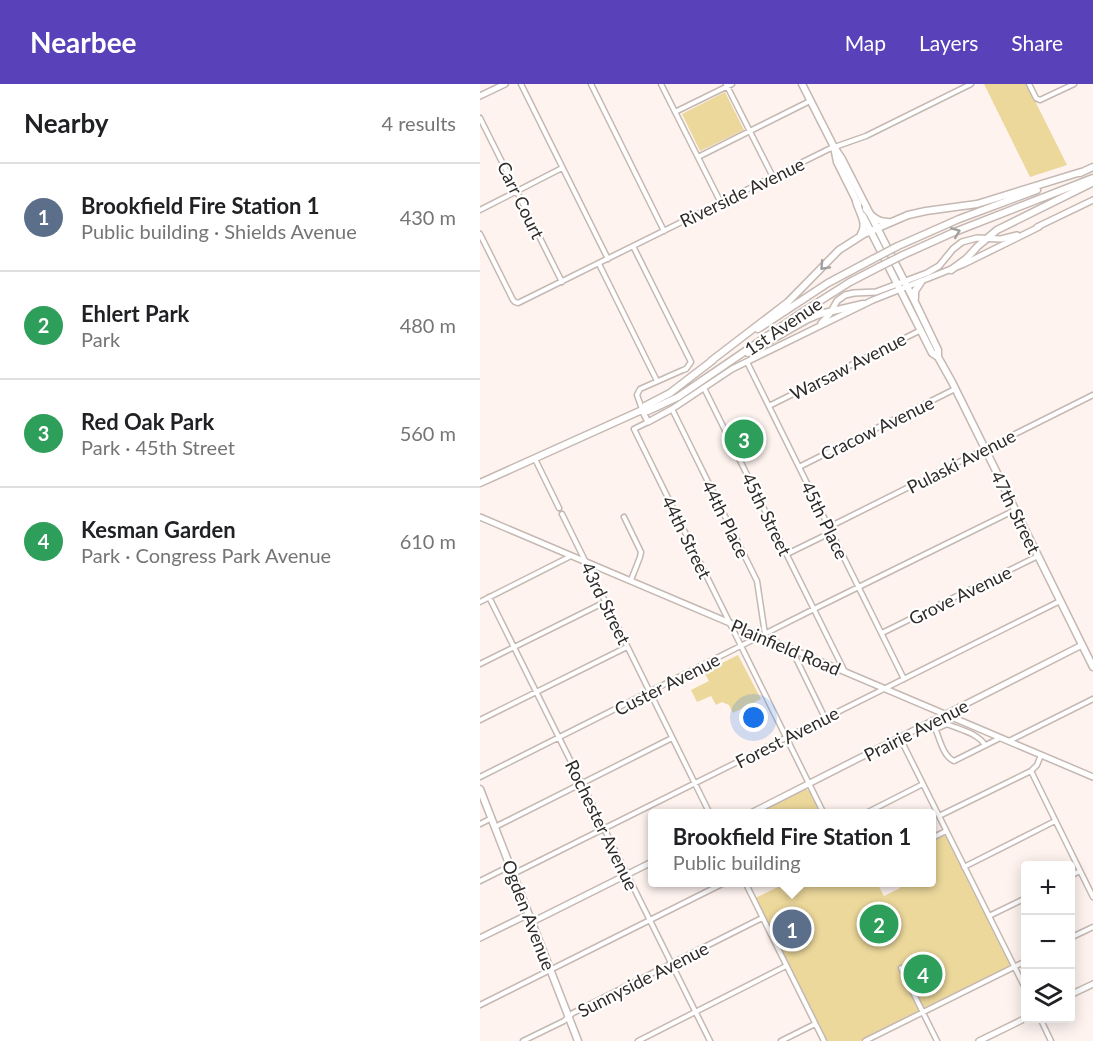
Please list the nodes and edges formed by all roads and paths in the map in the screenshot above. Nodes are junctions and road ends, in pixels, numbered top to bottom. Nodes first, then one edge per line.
1 (505, 84) edge
2 (521, 84) edge
3 (591, 84) edge
4 (661, 84) edge
5 (802, 84) edge
6 (971, 84) edge
7 (1029, 84) edge
8 (1074, 84) edge
9 (728, 85) edge
10 (480, 96) edge
11 (810, 101) junction
12 (675, 112) junction
13 (480, 118) edge
14 (750, 131) junction
15 (834, 147) junction
16 (698, 157) junction
17 (1093, 167) edge
18 (563, 168) junction
19 (1081, 172) junction
20 (773, 177) junction
21 (1093, 180) edge
22 (517, 191) junction
23 (1093, 200) edge
24 (856, 201) junction
25 (721, 203) junction
26 (866, 209) junction
27 (480, 210) edge
28 (891, 222) junction
29 (1039, 226) junction
30 (873, 230) junction
31 (664, 231) junction
32 (480, 234) edge
33 (858, 237) junction
34 (986, 238) junction
35 (633, 246) junction
36 (608, 259) junction
37 (599, 264) junction
38 (951, 270) junction
39 (562, 282) junction
40 (921, 282) junction
41 (903, 285) junction
42 (915, 302) junction
43 (863, 304) junction
44 (831, 312) junction
45 (924, 328) junction
46 (807, 332) junction
47 (711, 362) junction
48 (747, 362) junction
49 (709, 376) junction
50 (657, 381) junction
51 (704, 388) junction
52 (955, 389) junction
53 (1093, 395) edge
54 (769, 406) junction
55 (672, 409) junction
56 (642, 410) junction
57 (648, 422) junction
58 (985, 449) junction
59 (535, 459) junction
60 (799, 466) junction
61 (480, 483) edge
62 (559, 508) dead end
63 (1015, 510) junction
64 (562, 514) dead end
65 (480, 517) edge
66 (624, 517) dead end
67 (829, 527) junction
68 (832, 532) junction
69 (787, 554) junction
70 (572, 556) junction
71 (1038, 556) junction
72 (586, 562) junction
73 (631, 580) junction
74 (859, 587) junction
75 (489, 597) junction
76 (1060, 601) junction
77 (480, 602) edge
78 (605, 602) junction
79 (814, 609) junction
80 (729, 623) junction
81 (882, 633) junction
82 (763, 635) junction
83 (1082, 645) junction
84 (741, 646) junction
85 (513, 647) junction
86 (627, 647) junction
87 (792, 650) junction
88 (480, 664) edge
89 (1093, 667) edge
90 (845, 672) junction
91 (904, 679) junction
92 (884, 688) junction
93 (536, 692) junction
94 (650, 692) junction
95 (1093, 699) edge
96 (946, 715) junction
97 (825, 718) junction
98 (480, 720) edge
99 (932, 722) junction
100 (936, 729) junction
101 (787, 737) junction
102 (558, 738) junction
103 (672, 738) junction
104 (900, 738) junction
105 (1001, 738) junction
106 (1009, 741) junction
107 (986, 746) junction
108 (1041, 755) junction
109 (1030, 771) junction
110 (480, 777) edge
111 (1093, 777) edge
112 (581, 783) junction
113 (695, 783) junction
114 (809, 783) junction
115 (923, 784) junction
116 (480, 789) edge
117 (708, 809) edge
118 (757, 809) edge
119 (822, 809) edge
120 (872, 809) edge
121 (936, 809) edge
122 (936, 810) edge
123 (939, 816) junction
124 (492, 818) junction
125 (1055, 821) junction
126 (480, 824) edge
127 (495, 826) junction
128 (604, 829) junction
129 (946, 831) junction
130 (936, 836) edge
131 (648, 864) edge
132 (510, 866) junction
133 (964, 867) junction
134 (1080, 871) junction
135 (513, 874) junction
136 (1075, 874) edge
137 (627, 875) junction
138 (480, 881) edge
139 (716, 887) edge
140 (747, 887) edge
141 (1093, 897) edge
142 (1021, 900) edge
143 (529, 914) junction
144 (989, 916) junction
145 (762, 918) junction
146 (650, 920) junction
147 (532, 922) junction
148 (1093, 927) edge
149 (1075, 936) edge
150 (480, 938) edge
151 (672, 964) junction
152 (1021, 964) edge
153 (786, 966) junction
154 (1014, 967) junction
155 (901, 968) dead end
156 (551, 970) junction
157 (1021, 980) edge
158 (1093, 984) edge
159 (1075, 993) edge
160 (480, 1005) edge
161 (696, 1012) junction
162 (922, 1012) junction
163 (569, 1017) junction
164 (1021, 1020) edge
165 (1042, 1023) edge
166 (815, 1024) junction
167 (523, 1041) edge
168 (578, 1041) edge
169 (638, 1041) edge
170 (710, 1041) edge
171 (781, 1041) edge
172 (824, 1041) edge
173 (865, 1041) edge
174 (937, 1041) edge
175 (979, 1041) edge
176 (1051, 1041) edge

1 - 10 street
2 - 18 street
3 - 31 street
4 - 12 street
5 - 11 main road, 47th Street
6 - 15 street, Riverside Avenue
7 - 8 street
9 - 12 street
9 - 14 street
11 - 14 street
11 - 15 main road, 47th Street
12 - 16 street
13 - 22 street, Carr Court
14 - 16 street
14 - 20 street
15 - 20 street, Riverside Avenue
15 - 24 main road, 47th Street
15 - 26 main road, 47th Street
16 - 25 street
17 - 19 main road, 1st Avenue
18 - 22 street
18 - 36 street
19 - 28 main road
19 - 47 main road, 1st Avenue, bridge
20 - 25 street, Riverside Avenue
21 - 34 main road
49 -> 21 main road, 1st Avenue, bridge
22 - 27 street
22 - 39 street, Carr Court
23 - 29 street
24 - 30 main road, 47th Street
24 - 33 main road
25 - 31 street, Riverside Avenue
26 - 28 main road
26 - 30 main road, 47th Street
28 - 30 main road
29 - 34 street
29 - 38 street
30 - 33 main road
30 - 41 main road, 47th Street
31 - 35 street, Riverside Avenue
32 - 39 street, Riverside Avenue
33 -> 47 main road
34 - 38 main road
34 - 41 street
35 - 36 street, Riverside Avenue
35 - 50 street
36 - 37 street, Riverside Avenue
37 - 39 street, Riverside Avenue
37 - 50 street
38 - 40 street
40 - 41 street
40 - 42 main road
41 - 42 main road, 47th Street
41 - 43 street
41 - 44 street
41 - 45 main road, 47th Street
42 - 45 main road, 47th Street
43 - 44 main road
43 - 46 street
44 - 46 street
44 - 49 main road
45 - 52 main road, 47th Street
45 - 54 street, Warsaw Avenue
46 - 48 street
47 - 56 main road, 1st Avenue
48 - 51 street
48 - 54 street, 45th Place
49 - 56 main road, 1st Avenue
50 - 56 street
51 - 55 street
51 - 69 street, 45th Street
52 - 58 main road, 47th Street
52 - 60 street, Cracow Avenue
53 - 58 street, Pulaski Avenue
54 - 60 street, 45th Place
55 - 57 street
55 - 82 street, 44th Place
56 - 57 street
56 - 59 main road, 1st Avenue
57 - 80 street, 44th Street
58 - 63 main road, 47th Street
58 - 67 street, Pulaski Avenue
59 - 61 main road, 1st Avenue
59 - 62 street
60 - 67 street, 45th Place
63 - 71 main road, 47th Street
63 - 74 street, Custer Avenue
64 - 72 street, 43rd Street
65 - 70 street, Plainfield Road
66 - 73 street
67 - 68 street, 45th Place
68 - 69 street
68 - 74 street, 45th Place
69 - 79 street, 45th Street
70 - 72 street, Plainfield Road
70 - 75 street
71 - 76 main road, 47th Street
71 - 81 street, Grove Avenue
72 - 73 street, Plainfield Road
72 - 78 street, 43rd Street
73 - 80 street, Plainfield Road
74 - 79 street, Custer Avenue
74 - 81 street, 45th Place
75 - 77 street
75 - 85 street, Rochester Avenue
76 - 83 main road, 47th Street
76 - 91 street, Forest Avenue
78 - 85 street
78 - 86 street, 43rd Street
79 - 82 street, Custer Avenue
79 - 90 street, 45th Street
80 - 82 street, Plainfield Road
80 - 84 street, 44th Street
81 - 91 street, 45th Place
82 - 84 street, Custer Avenue
82 - 87 street, Plainfield Road
83 - 89 main road, 47th Street
83 - 96 street, Prairie Avenue
84 - 94 street, Custer Avenue
84 - 101 street, 44th Street
85 - 88 street
85 - 93 street, Rochester Avenue
86 - 93 street
86 - 94 street, 43rd Street
87 - 90 street, Plainfield Road
87 - 97 street
90 - 92 street, Plainfield Road
91 - 92 street, Forest Avenue
92 - 96 street, Plainfield Road
92 - 97 street, Forest Avenue
93 - 98 street
93 - 102 street, Rochester Avenue
94 - 102 street, Custer Avenue
94 - 103 street, 43rd Street
95 - 106 street
96 - 99 street, Prairie Avenue
96 - 105 street, Plainfield Road
97 - 101 street, Forest Avenue
99 - 100 street
99 - 104 street, Prairie Avenue
100 - 107 street
100 - 107 street
101 - 113 street, Forest Avenue
101 - 114 street, 44th Street
102 - 110 street, Custer Avenue
102 - 112 street, Rochester Avenue
103 - 112 street
103 - 113 street, 43rd Street
104 - 114 street, Prairie Avenue
104 - 115 street
105 - 106 street, Plainfield Road
105 - 107 street
106 - 108 street, Plainfield Road
108 - 109 street
108 - 111 street, Plainfield Road
109 - 123 street
109 - 125 street
112 - 127 street
112 - 128 street, Rochester Avenue
113 - 117 street, 43rd Street
113 - 128 street, Forest Avenue
114 - 118 street, Prairie Avenue
114 - 119 street, 44th Street
115 - 120 street
115 - 121 street
116 - 124 main road, Ogden Avenue
122 - 123 street
123 - 129 street
124 - 126 street
124 - 127 main road, Ogden Avenue
125 - 133 street
125 - 134 street
127 - 132 main road, Ogden Avenue
128 - 135 street, Forest Avenue
128 - 137 street, Rochester Avenue
129 - 130 street
129 - 133 street
131 - 137 street
132 - 135 main road, Ogden Avenue
132 - 138 street
133 - 144 street
134 - 136 street
134 - 141 street
135 - 143 main road, Ogden Avenue
137 - 146 street, Rochester Avenue
137 - 147 street
139 - 146 street
140 - 145 street
142 - 144 street
143 - 147 main road, Ogden Avenue
143 - 150 street
144 - 154 street
145 - 151 street, Sunnyside Avenue
145 - 153 street
146 - 151 street, Rochester Avenue
146 - 156 street
147 - 156 main road, Ogden Avenue
148 - 149 street
151 - 161 street, Rochester Avenue
151 - 163 street, Sunnyside Avenue
152 - 154 street
153 - 161 street
153 - 166 street
154 - 157 street
154 - 162 street
155 - 162 street
156 - 160 street
156 - 163 main road, Ogden Avenue
158 - 159 street
161 - 169 street
161 - 170 street, Rochester Avenue
162 - 173 street
162 - 174 street
163 - 167 street, Sunnyside Avenue
163 - 168 main road, Ogden Avenue
164 - 175 street
165 - 176 street
166 - 171 street
166 - 172 street

